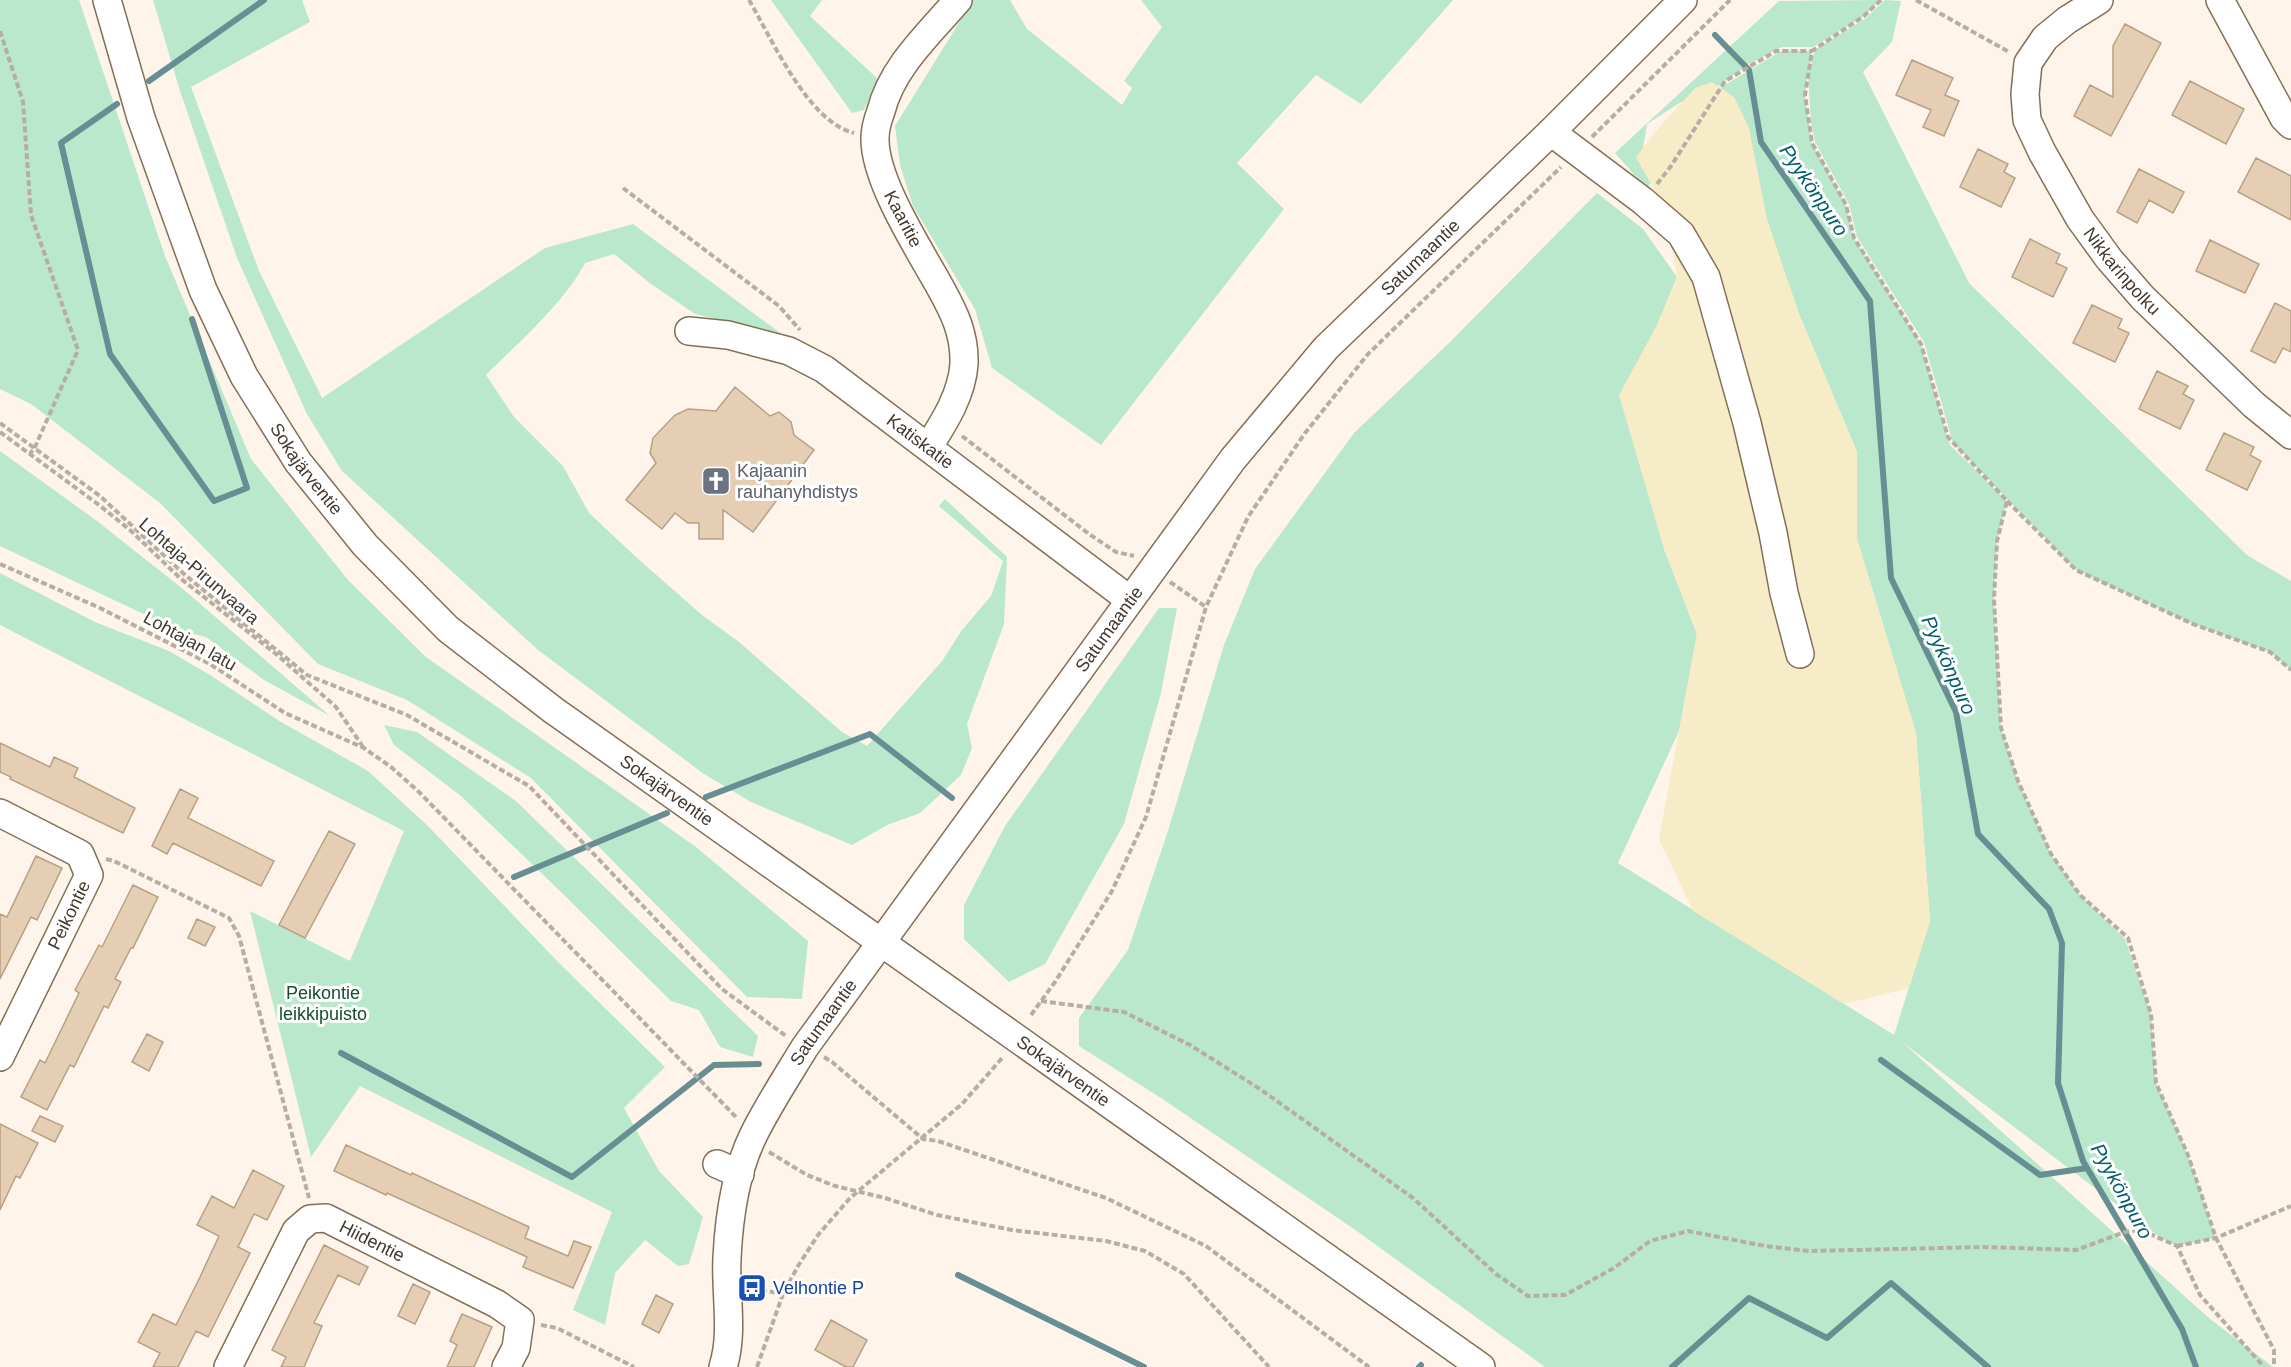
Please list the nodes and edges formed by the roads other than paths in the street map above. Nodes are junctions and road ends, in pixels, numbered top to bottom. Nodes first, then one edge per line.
1 (107, 0) edge
2 (958, 0) edge
3 (1683, 0) edge
4 (2099, 0) edge
5 (2220, 0) edge
6 (2291, 124) edge
7 (1551, 132) junction
8 (689, 331) dead end
9 (2291, 435) edge
10 (929, 446) junction
11 (1130, 600) junction
12 (1800, 654) dead end
13 (0, 813) edge
14 (879, 942) junction
15 (0, 1057) edge
16 (228, 1367) edge
17 (506, 1367) edge
18 (723, 1367) edge
19 (1481, 1367) edge

1 - 14 street, Sokajärventie
2 - 10 street, Kaaritie
3 - 7 street, Satumaantie
4 - 9 street, Nikkarinpolku
5 - 6 street
7 - 11 street, Satumaantie
7 - 12 street
8 - 10 street, Katiskatie
10 - 11 street, Katiskatie
11 - 14 street, Satumaantie
13 - 15 street, Peikontie
14 - 18 street, Satumaantie
14 - 19 street, Sokajärventie
16 - 17 street, Hiidentie

